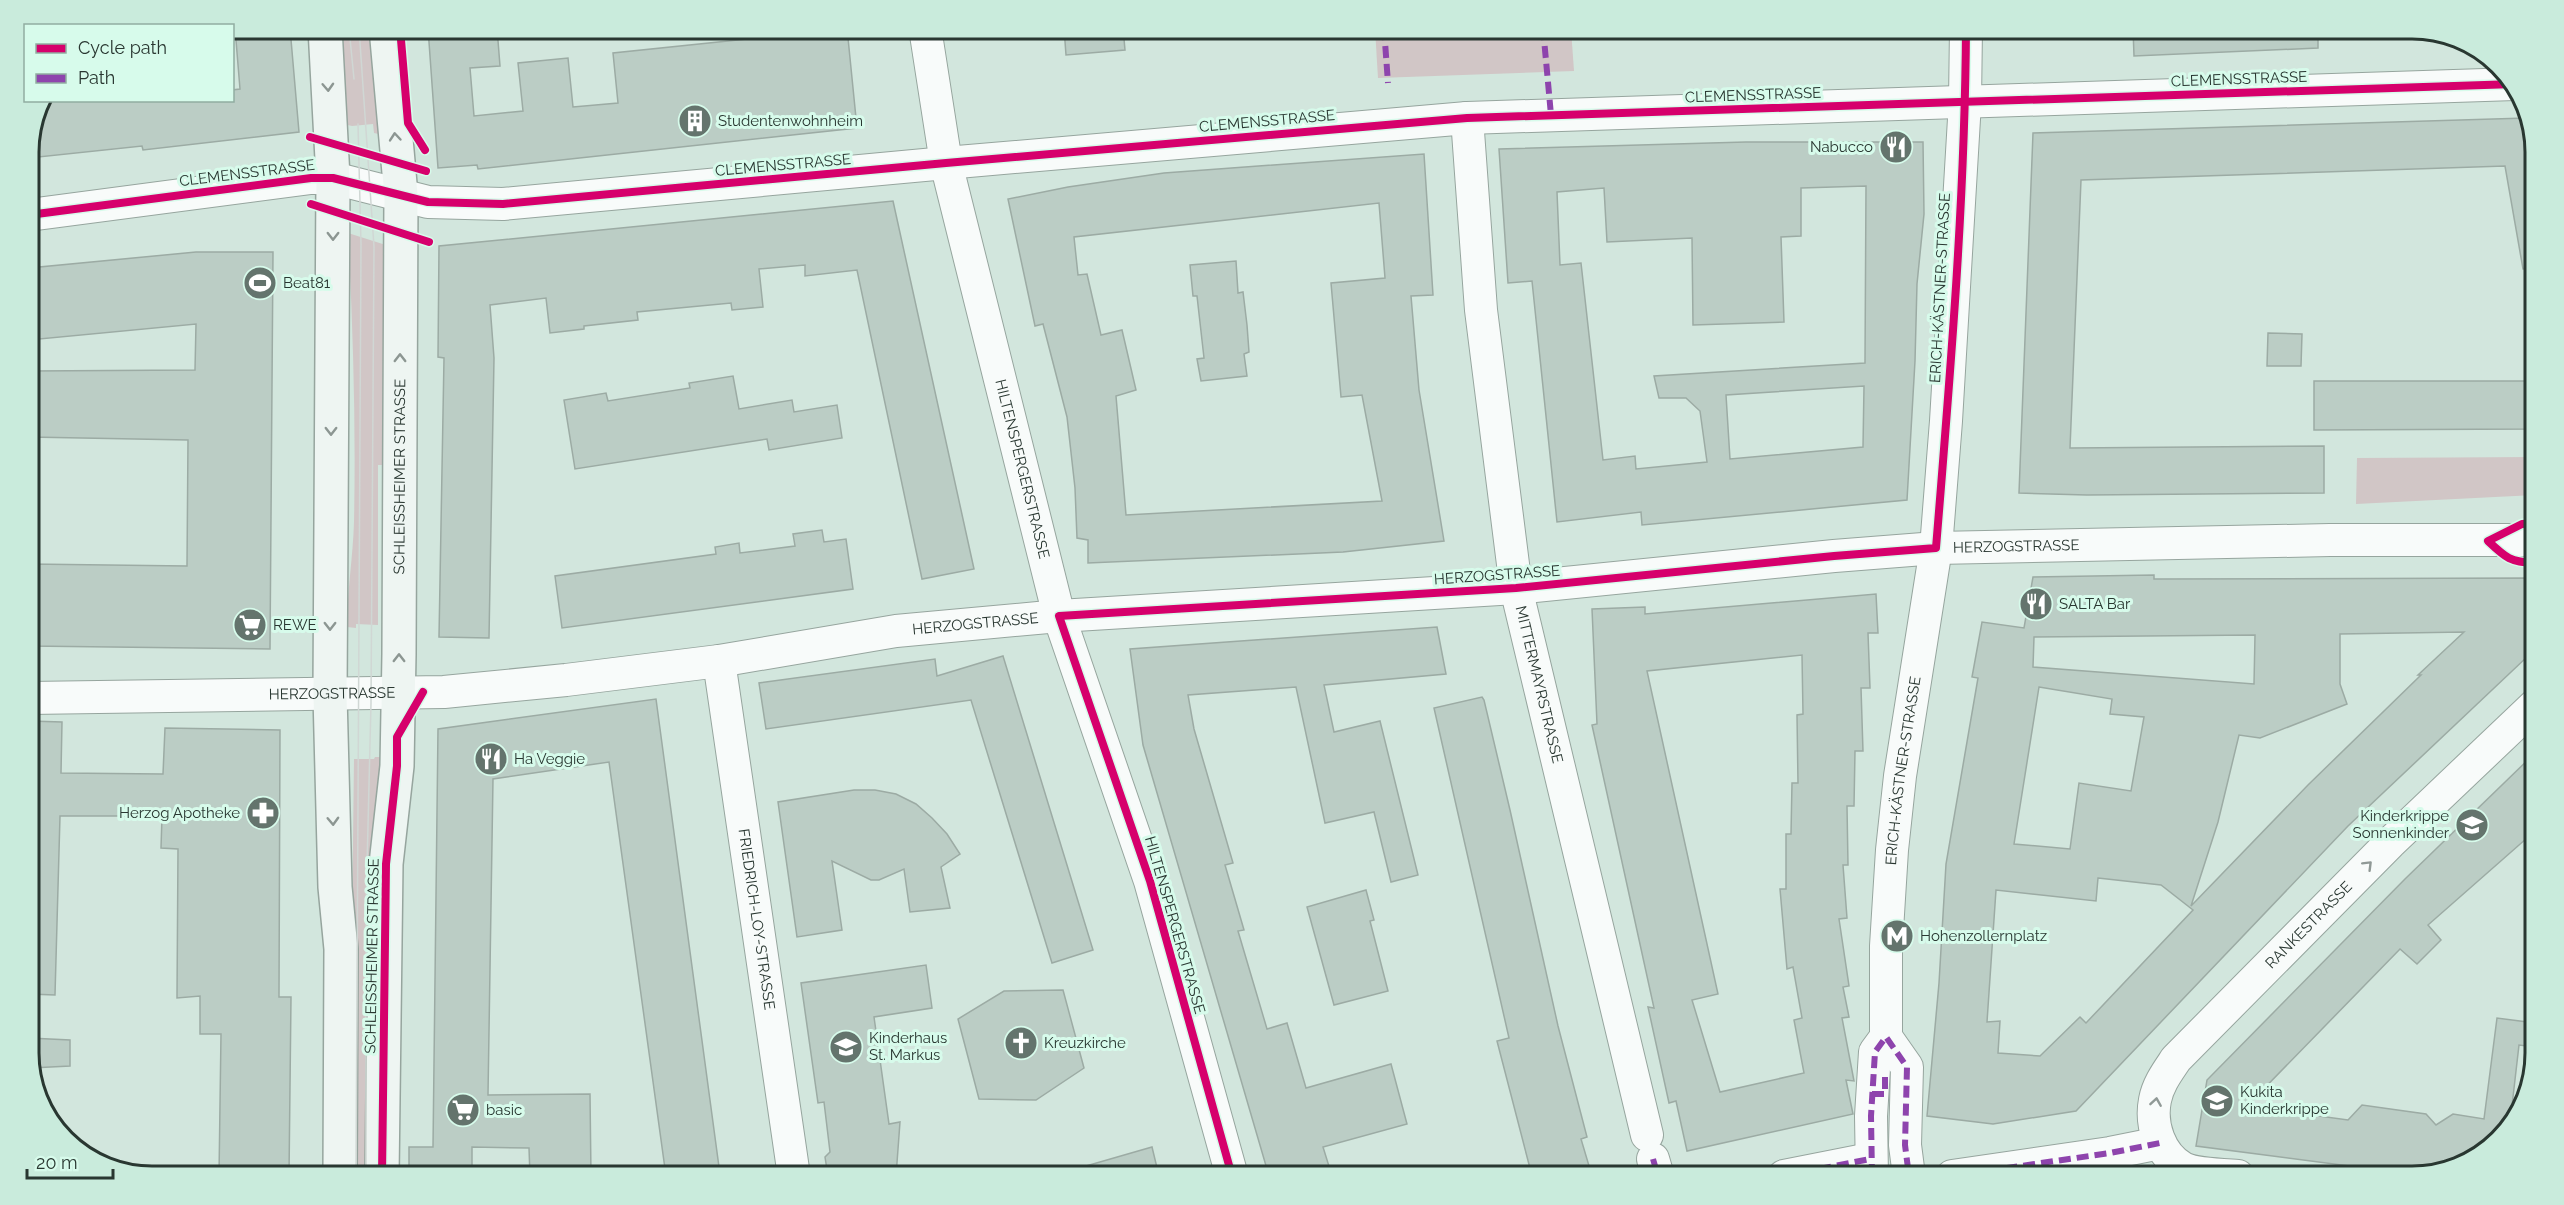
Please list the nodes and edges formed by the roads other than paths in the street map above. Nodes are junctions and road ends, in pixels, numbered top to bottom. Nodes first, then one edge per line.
1 (326, 39) edge
2 (387, 39) edge
3 (927, 39) edge
4 (1966, 39) edge
5 (2503, 84) edge
6 (1965, 102) junction
7 (1467, 118) junction
8 (946, 162) junction
9 (333, 178) junction
10 (400, 195) junction
11 (39, 214) edge
12 (2525, 540) edge
13 (1936, 548) junction
14 (1516, 588) junction
15 (1059, 616) junction
16 (719, 661) junction
17 (398, 693) junction
18 (330, 695) junction
19 (39, 698) edge
20 (2525, 715) edge
21 (1886, 1036) junction
22 (2160, 1143) junction
23 (1652, 1157) edge
24 (340, 1166) edge
25 (382, 1166) edge
26 (793, 1166) edge
27 (1229, 1166) edge
28 (1871, 1166) edge
29 (1908, 1166) edge
30 (2021, 1166) edge
31 (2181, 1166) edge

1 -> 9 main road, SCHLEISSHEIMER STRASSE
10 -> 2 main road, SCHLEISSHEIMER STRASSE
3 - 8 street, HILTENSPERGERSTRASSE
4 - 6 street, ERICH-KÄSTNER-STRASSE
5 - 6 street, CLEMENSSTRASSE
6 - 7 street, CLEMENSSTRASSE
6 - 13 street, ERICH-KÄSTNER-STRASSE
7 - 8 street, CLEMENSSTRASSE
7 - 14 street, MITTERMAYRSTRASSE
8 - 10 street, CLEMENSSTRASSE
8 - 15 street, HILTENSPERGERSTRASSE
9 - 10 street, CLEMENSSTRASSE
9 - 11 street, CLEMENSSTRASSE
9 -> 18 main road, SCHLEISSHEIMER STRASSE
17 -> 10 main road, SCHLEISSHEIMER STRASSE
12 - 13 street, HERZOGSTRASSE
13 - 14 street, HERZOGSTRASSE
13 - 21 street, ERICH-KÄSTNER-STRASSE
14 - 15 street, HERZOGSTRASSE
14 - 23 street, MITTERMAYRSTRASSE
15 - 16 street, HERZOGSTRASSE
15 - 27 street, HILTENSPERGERSTRASSE
16 - 17 street, HERZOGSTRASSE
16 - 26 street, FRIEDRICH-LOY-STRASSE
17 - 18 street, HERZOGSTRASSE
17 - 25 main road, SCHLEISSHEIMER STRASSE
18 - 19 street, HERZOGSTRASSE
18 -> 24 main road, SCHLEISSHEIMER STRASSE
22 -> 20 street, RANKESTRASSE
21 - 28 street, ERICH-KÄSTNER-STRASSE
21 - 29 street
22 - 30 street
22 - 31 street

